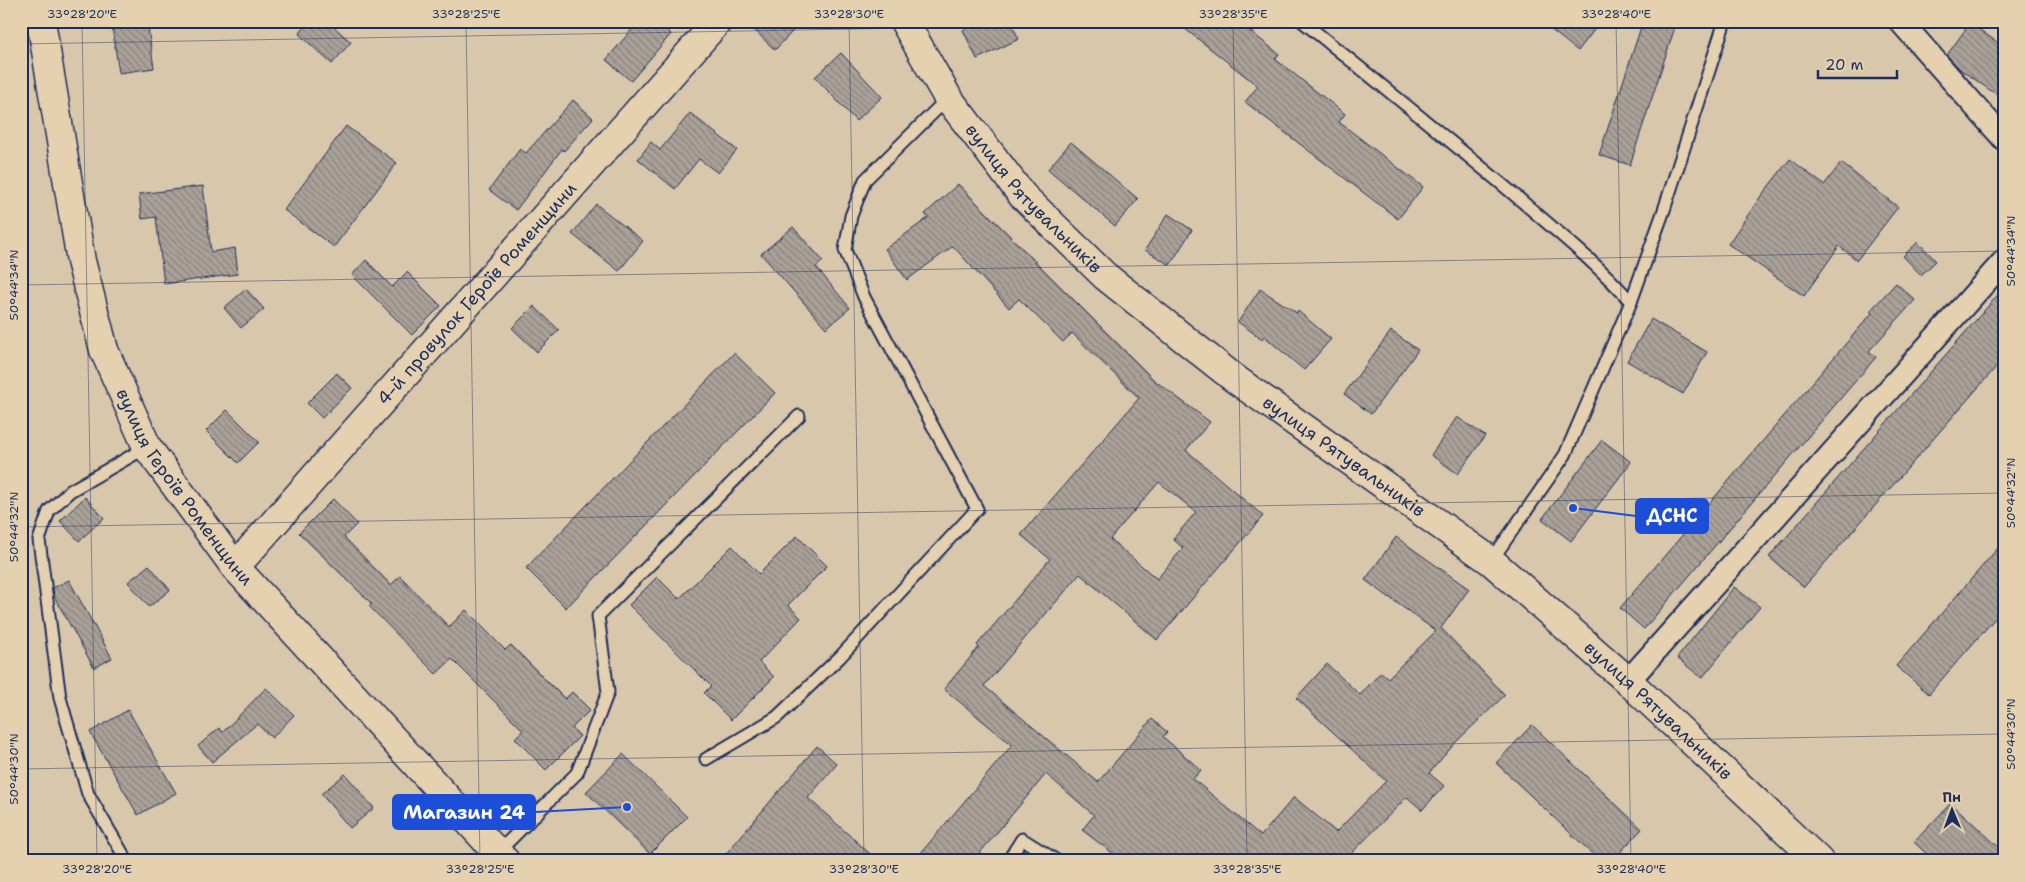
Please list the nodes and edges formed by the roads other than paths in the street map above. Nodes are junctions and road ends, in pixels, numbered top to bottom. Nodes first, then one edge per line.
1 (41, 21) edge
2 (718, 21) edge
3 (904, 21) edge
4 (1302, 21) edge
5 (1725, 21) edge
6 (1900, 21) edge
7 (948, 98) junction
8 (2004, 139) edge
9 (2004, 261) edge
10 (1631, 302) junction
11 (800, 416) dead end
12 (148, 447) junction
13 (1491, 561) junction
14 (235, 567) junction
15 (1628, 681) junction
16 (706, 758) dead end
17 (501, 857) edge
18 (126, 861) edge
19 (1008, 861) edge
20 (1057, 861) edge
21 (1819, 861) edge

1 - 12 street, вулиця Героїв Роменщини
2 - 14 street, 4-й провулок Героїв Роменщини
3 - 7 street, вулиця Рятувальників
4 - 10 lane
5 - 10 lane
6 - 8 street
7 - 13 street, вулиця Рятувальників
7 - 16 lane
9 - 15 street
10 - 13 lane
11 - 17 lane
12 - 14 street, вулиця Героїв Роменщини
12 - 18 lane
13 - 15 street, вулиця Рятувальників
14 - 17 street, вулиця Героїв Роменщини
15 - 21 street, вулиця Рятувальників
19 - 20 lane

